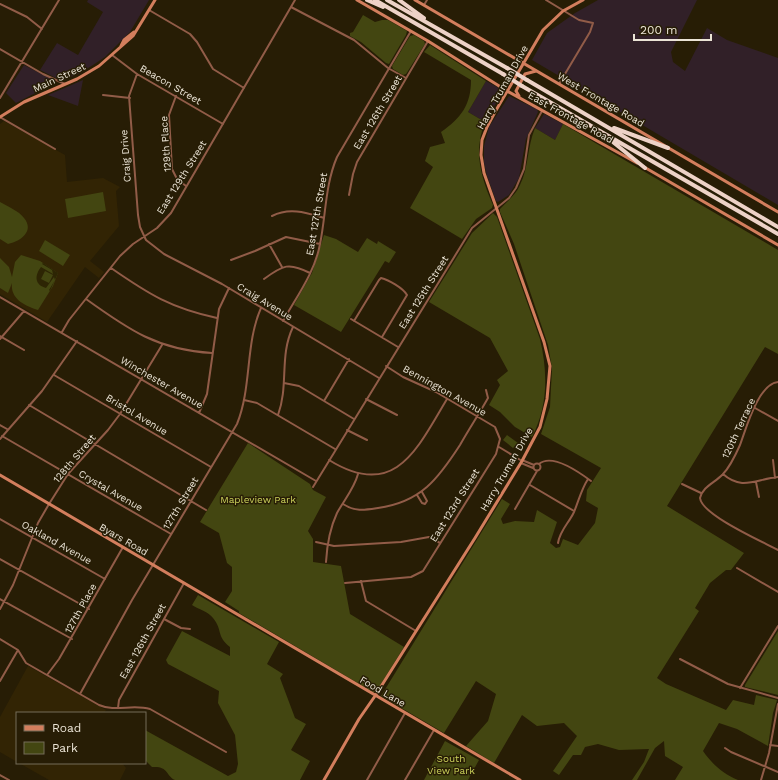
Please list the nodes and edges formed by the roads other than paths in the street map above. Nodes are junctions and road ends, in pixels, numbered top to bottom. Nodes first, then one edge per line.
1 (60, 0) edge
2 (155, 0) edge
3 (295, 0) edge
4 (357, 0) edge
5 (367, 0) edge
6 (376, 0) edge
7 (387, 0) edge
8 (399, 0) edge
9 (415, 0) edge
10 (426, 0) edge
11 (546, 0) edge
12 (584, 0) edge
13 (0, 4) edge
14 (424, 5) junction
15 (291, 7) junction
16 (149, 10) junction
17 (563, 10) junction
18 (396, 12) junction
19 (428, 24) junction
20 (42, 29) junction
21 (411, 31) junction
22 (428, 41) junction
23 (0, 49) edge
24 (112, 55) junction
25 (22, 62) junction
26 (524, 63) junction
27 (388, 68) junction
28 (536, 71) junction
29 (137, 74) junction
30 (406, 78) junction
31 (65, 84) junction
32 (559, 84) junction
33 (244, 88) junction
34 (507, 91) junction
35 (103, 96) dead end
36 (176, 96) junction
37 (0, 98) edge
38 (130, 98) junction
39 (520, 98) junction
40 (543, 110) junction
41 (0, 117) edge
42 (223, 124) junction
43 (604, 124) junction
44 (604, 133) junction
45 (668, 148) junction
46 (55, 149) dead end
47 (645, 168) junction
48 (186, 186) junction
49 (350, 195) dead end
50 (496, 208) junction
51 (778, 212) edge
52 (272, 216) dead end
53 (324, 218) junction
54 (778, 226) edge
55 (778, 234) edge
56 (144, 237) junction
57 (269, 244) junction
58 (320, 244) junction
59 (778, 244) edge
60 (232, 260) dead end
61 (111, 267) junction
62 (282, 267) junction
63 (310, 273) junction
64 (264, 279) dead end
65 (229, 288) junction
66 (0, 297) edge
67 (86, 299) junction
68 (261, 308) junction
69 (24, 311) junction
70 (217, 318) junction
71 (352, 319) dead end
72 (283, 321) junction
73 (354, 321) junction
74 (293, 327) junction
75 (62, 332) junction
76 (0, 337) edge
77 (382, 337) junction
78 (76, 342) junction
79 (162, 345) junction
80 (398, 347) junction
81 (24, 350) dead end
82 (212, 353) junction
83 (349, 359) junction
84 (386, 366) junction
85 (54, 375) junction
86 (379, 378) junction
87 (141, 379) junction
88 (778, 382) edge
89 (284, 383) junction
90 (486, 390) dead end
91 (366, 399) junction
92 (447, 399) junction
93 (244, 400) junction
94 (324, 401) junction
95 (29, 405) junction
96 (755, 408) junction
97 (199, 413) junction
98 (120, 414) junction
99 (278, 415) junction
100 (397, 415) dead end
101 (478, 417) junction
102 (354, 419) junction
103 (778, 421) edge
104 (0, 425) edge
105 (7, 429) junction
106 (347, 430) junction
107 (233, 432) junction
108 (2, 436) junction
109 (0, 439) edge
110 (367, 440) dead end
111 (95, 445) junction
112 (499, 447) junction
113 (335, 449) junction
114 (329, 460) junction
115 (773, 460) dead end
116 (522, 461) junction
117 (539, 464) junction
118 (211, 467) junction
119 (534, 467) junction
120 (537, 471) junction
121 (68, 474) junction
122 (358, 474) junction
123 (723, 474) junction
124 (0, 475) edge
125 (776, 478) edge
126 (588, 479) junction
127 (316, 481) junction
128 (590, 481) dead end
129 (756, 482) junction
130 (682, 484) dead end
131 (530, 485) junction
132 (313, 487) dead end
133 (422, 492) junction
134 (701, 493) junction
135 (417, 495) junction
136 (759, 497) dead end
137 (191, 501) junction
138 (49, 504) junction
139 (343, 504) junction
140 (515, 509) dead end
141 (206, 510) dead end
142 (574, 511) junction
143 (0, 519) edge
144 (171, 534) junction
145 (32, 537) junction
146 (316, 542) dead end
147 (440, 543) junction
148 (558, 543) dead end
149 (328, 546) junction
150 (123, 547) junction
151 (778, 550) edge
152 (0, 559) edge
153 (326, 562) dead end
154 (153, 565) junction
155 (737, 568) dead end
156 (19, 570) junction
157 (105, 579) junction
158 (361, 582) junction
159 (184, 583) junction
160 (345, 583) dead end
161 (778, 592) edge
162 (0, 599) edge
163 (4, 601) junction
164 (0, 609) edge
165 (89, 609) junction
166 (239, 616) joint
167 (164, 618) junction
168 (778, 626) edge
169 (190, 629) dead end
170 (416, 631) junction
171 (0, 639) edge
172 (72, 639) junction
173 (18, 650) junction
174 (680, 659) dead end
175 (47, 675) junction
176 (0, 681) edge
177 (740, 688) junction
178 (80, 694) junction
179 (375, 696) junction
180 (778, 698) edge
181 (778, 704) edge
182 (118, 708) junction
183 (405, 713) junction
184 (434, 730) junction
185 (770, 745) junction
186 (778, 746) edge
187 (725, 748) dead end
188 (226, 752) dead end
189 (764, 766) junction
190 (778, 772) edge
191 (0, 775) edge
192 (8, 780) edge
193 (325, 780) edge
194 (367, 780) edge
195 (405, 780) edge
196 (520, 780) edge
197 (761, 780) edge

1 - 20 street
2 - 16 street, Main Street
3 - 15 street, East 129th Street
4 - 21 street, East Frontage Road
5 - 18 highway
6 - 18 highway
7 - 19 highway
8 - 19 highway
9 - 14 street, West Frontage Road
10 - 14 street
11 - 17 street
12 - 17 street, Harry Truman Drive
13 - 20 street
14 - 26 street, West Frontage Road
15 - 27 street
15 - 33 street, East 129th Street
16 - 24 street, Main Street
16 - 33 street
17 - 26 street, Harry Truman Drive
17 - 32 street
18 - 44 highway, bridge
19 - 43 highway, bridge
20 - 25 street
21 - 22 street, East Frontage Road
21 - 27 street
22 - 30 street, East 126th Street
22 - 34 street, East Frontage Road
23 - 25 street
24 - 29 street, Beacon Street
24 - 31 street, Main Street
25 - 31 street
25 - 37 street
26 - 28 street, West Frontage Road
26 - 34 street, Harry Truman Drive
27 - 30 street
27 - 53 street, East 127th Street
28 - 32 street, West Frontage Road
28 - 39 street
29 - 36 street, Beacon Street
29 - 38 street, Craig Drive
30 - 49 street, East 126th Street
31 - 41 street, Main Street
32 - 45 street, West Frontage Road
33 - 42 street, East 129th Street
34 - 39 street, East Frontage Road
34 - 50 street, Harry Truman Drive
35 - 38 street
36 - 42 street, Beacon Street
36 - 48 street, 129th Place
38 - 56 street, Craig Drive
39 - 40 street, East Frontage Road
40 - 47 street, East Frontage Road
40 - 50 street, East 125th Street
41 - 46 street
42 - 48 street, East 129th Street
43 - 45 highway
43 - 54 highway
44 - 47 highway
44 - 55 highway
45 - 51 street, West Frontage Road
47 - 59 street, East Frontage Road
48 - 56 street, East 129th Street
50 - 80 street, East 125th Street
50 - 116 street, Harry Truman Drive
52 - 53 street
53 - 58 street, East 127th Street
56 - 61 street, East 129th Street
56 - 65 street, Craig Avenue
57 - 58 street
57 - 60 street
57 - 62 street
58 - 63 street, East 127th Street
61 - 67 street, East 129th Street
61 - 70 street
62 - 63 street
62 - 64 street
63 - 72 street, East 127th Street
65 - 68 street, Craig Avenue
65 - 70 street
66 - 69 street, Winchester Avenue
67 - 75 street, East 129th Street
67 - 79 street
68 - 72 street, Craig Avenue
68 - 93 street, 127th Street
69 - 75 street, Winchester Avenue
69 - 76 street
70 - 82 street
71 - 73 street
72 - 74 street, Craig Avenue
73 - 77 street
73 - 77 street
74 - 83 street, Craig Avenue
74 - 89 street
75 - 78 street, Winchester Avenue
76 - 81 street
77 - 80 street
78 - 85 street
78 - 87 street, Winchester Avenue
79 - 82 street
79 - 87 street, 128th Street
80 - 84 street, East 125th Street
82 - 97 street
83 - 86 street, Craig Avenue
83 - 94 street
84 - 86 street, East 125th Street
84 - 92 street, Bennington Avenue
85 - 95 street
85 - 98 street, Bristol Avenue
86 - 91 street, East 125th Street
87 - 97 street, Winchester Avenue
87 - 98 street, 128th Street
88 - 96 street, 120th Terrace
89 - 94 street
89 - 99 street
90 - 101 street
91 - 100 street
91 - 102 street, East 125th Street
92 - 101 street, Bennington Avenue
92 - 122 street
93 - 99 street
93 - 107 street, 127th Street
94 - 102 street
95 - 105 street
95 - 111 street
96 - 103 street
96 - 123 street, 120th Terrace
97 - 107 street, Winchester Avenue
98 - 111 street, 128th Street
98 - 118 street, Bristol Avenue
99 - 113 street
101 - 112 street, Bennington Avenue
101 - 133 street
102 - 106 street, East 125th Street
104 - 105 street
105 - 108 street
106 - 110 street
106 - 113 street, East 125th Street
107 - 118 street, 127th Street
107 - 127 street, Winchester Avenue
108 - 109 street
108 - 121 street, Crystal Avenue
111 - 121 street, 128th Street
111 - 137 street
112 - 116 street
112 - 147 street, East 123rd Street
113 - 114 street, East 125th Street
114 - 122 street
114 - 127 street, East 125th Street
115 - 125 street
116 - 119 street
116 - 170 street, Harry Truman Drive
117 - 119 street
117 - 120 street
117 - 126 street
118 - 137 street, 127th Street
119 - 120 street
120 - 131 street
121 - 138 street, 128th Street
121 - 144 street, Crystal Avenue
122 - 139 street
123 - 129 street
123 - 134 street, 120th Terrace
124 - 138 street, Byars Road
125 - 129 street
126 - 128 street
126 - 142 street
127 - 132 street, East 125th Street
129 - 136 street
130 - 134 street
131 - 140 street
131 - 142 street
133 - 135 street
133 - 135 street
134 - 151 street
135 - 139 street
137 - 141 street
137 - 144 street, 127th Street
138 - 145 street, 128th Street
138 - 150 street, Byars Road
139 - 149 street
142 - 148 street
143 - 145 street, Oakland Avenue
144 - 154 street, 127th Street
145 - 156 street, 128th Street
145 - 157 street, Oakland Avenue
146 - 149 street
147 - 149 street
147 - 158 street, East 123rd Street
149 - 153 street
150 - 154 street, Byars Road
150 - 157 street, 127th Place
152 - 156 street
154 - 159 street, Byars Road
154 - 178 street, 127th Street
155 - 161 street
156 - 163 street, 128th Street
156 - 165 street
157 - 165 street, 127th Place
158 - 160 street
158 - 170 street
159 - 166 street, Byars Road
159 - 167 street, East 126th Street
162 - 163 street
163 - 164 street, 128th Street
163 - 172 street
165 - 172 street, 127th Place
166 - 179 street, Food Lane
167 - 169 street
167 - 182 street, East 126th Street
168 - 177 street
170 - 179 street, Harry Truman Drive
171 - 173 street
172 - 175 street, 127th Place
173 - 175 street
173 - 176 street
174 - 177 street
175 - 178 street
177 - 180 street
178 - 182 street
179 - 183 street, Food Lane
179 - 193 street, Harry Truman Drive
181 - 185 street
182 - 188 street
183 - 184 street, Food Lane
183 - 194 street
184 - 195 street
184 - 196 street, Food Lane
185 - 186 street
185 - 189 street
187 - 189 street
189 - 190 street
189 - 197 street
191 - 192 street

